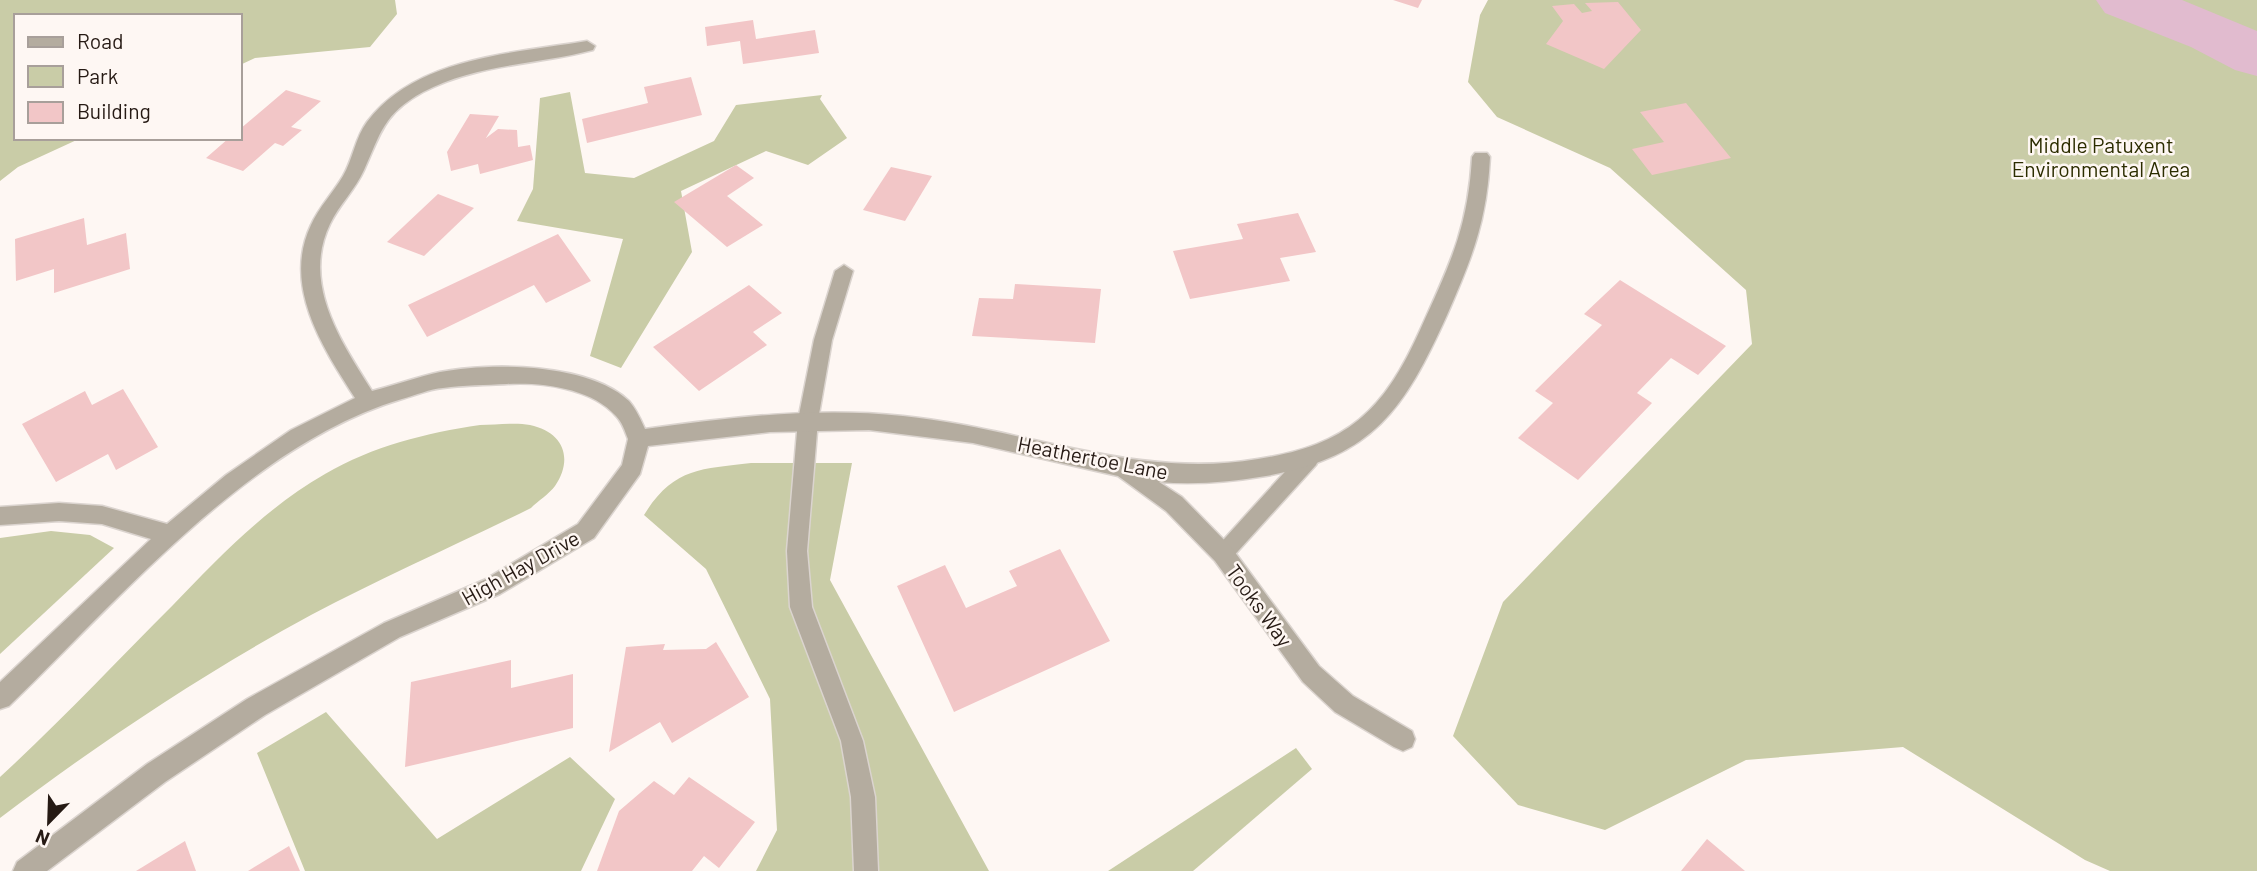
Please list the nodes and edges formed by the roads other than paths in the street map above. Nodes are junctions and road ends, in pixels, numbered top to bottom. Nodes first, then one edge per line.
1 (587, 46) dead end
2 (1481, 157) dead end
3 (844, 271) dead end
4 (366, 399) junction
5 (808, 421) junction
6 (639, 439) junction
7 (1309, 459) junction
8 (1121, 467) junction
9 (0, 516) edge
10 (172, 535) junction
11 (1223, 554) junction
12 (0, 698) edge
13 (1403, 739) dead end
14 (26, 871) edge
15 (866, 871) edge

1 - 4 street
2 - 7 street, Heathertoe Lane
3 - 5 lane
4 - 6 street
4 - 10 street
5 - 6 street, Heathertoe Lane
5 - 8 street, Heathertoe Lane
5 - 15 lane
6 - 14 street, High Hay Drive
7 - 8 street, Heathertoe Lane
7 - 11 lane
8 - 11 street, Tooks Way
9 - 10 street
10 - 12 street
11 - 13 street, Tooks Way

